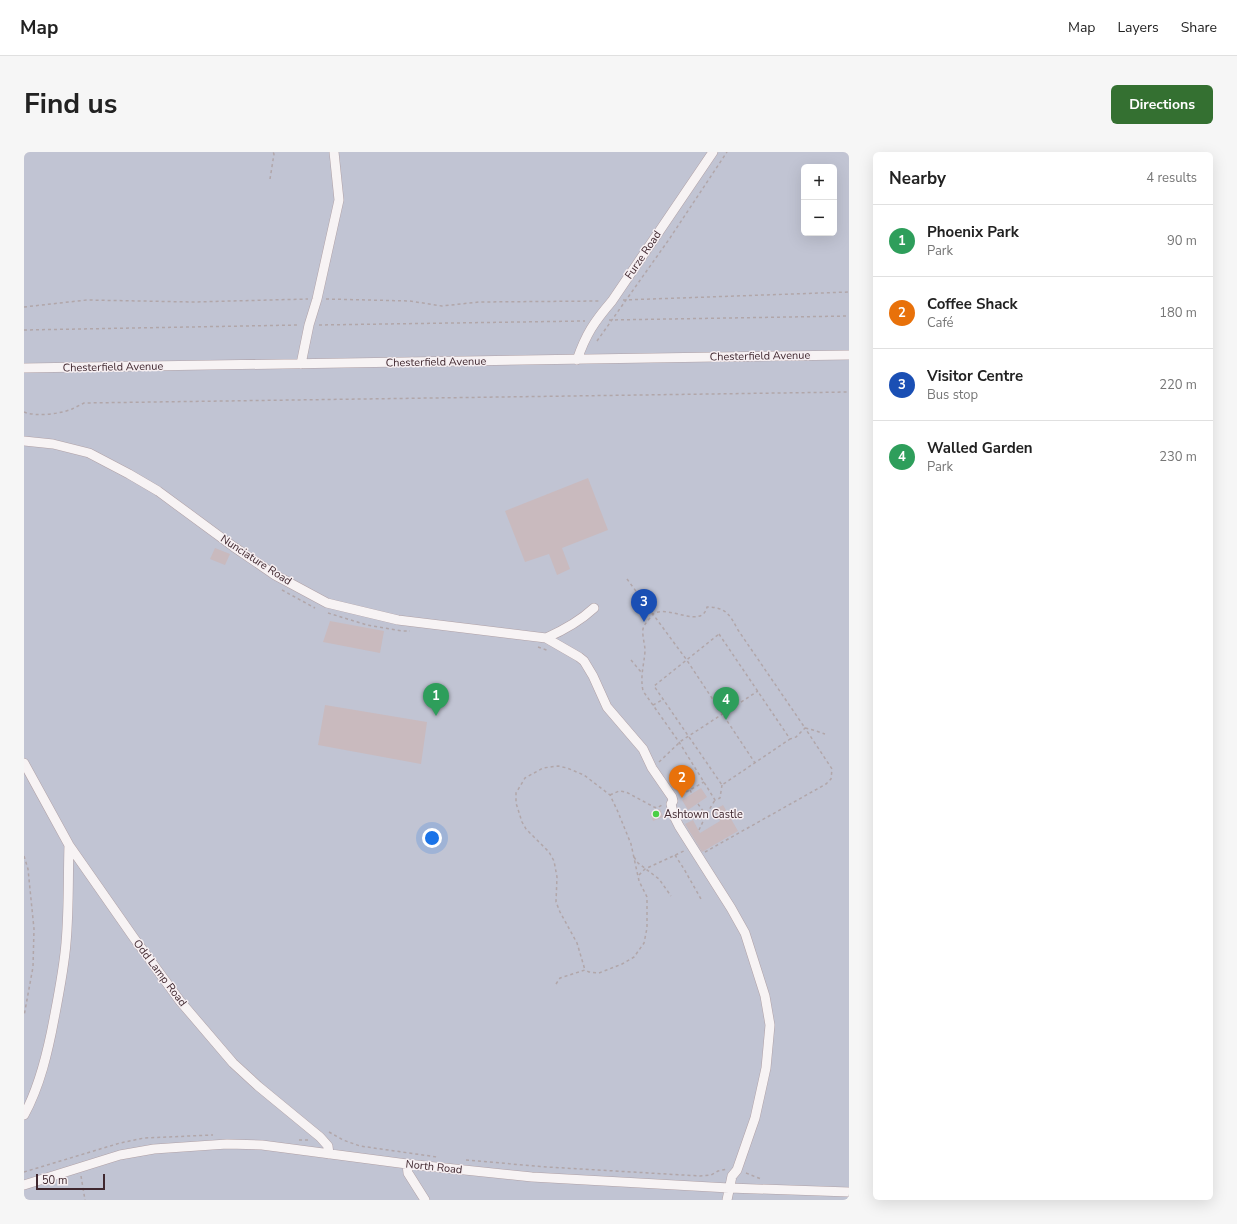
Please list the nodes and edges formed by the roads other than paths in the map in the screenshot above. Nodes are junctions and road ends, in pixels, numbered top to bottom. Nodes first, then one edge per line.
1 (334, 152) edge
2 (713, 152) edge
3 (849, 355) edge
4 (577, 360) junction
5 (301, 364) junction
6 (24, 368) edge
7 (24, 441) edge
8 (594, 608) dead end
9 (546, 638) junction
10 (24, 763) edge
11 (69, 845) junction
12 (24, 1115) edge
13 (329, 1154) junction
14 (407, 1164) junction
15 (24, 1185) edge
16 (729, 1188) junction
17 (849, 1192) edge
18 (425, 1200) edge
19 (727, 1200) edge

1 - 5 street
2 - 4 street, Furze Road
3 - 4 street, Chesterfield Avenue
4 - 5 street, Chesterfield Avenue
5 - 6 street, Chesterfield Avenue
7 - 9 street, Nunciature Road
8 - 9 street
9 - 16 street
10 - 11 street, Odd Lamp Road
11 - 12 street
11 - 13 street, Odd Lamp Road
13 - 14 street, North Road
13 - 15 street, North Road
14 - 16 street, North Road
14 - 18 street
16 - 17 street, North Road
16 - 19 street

